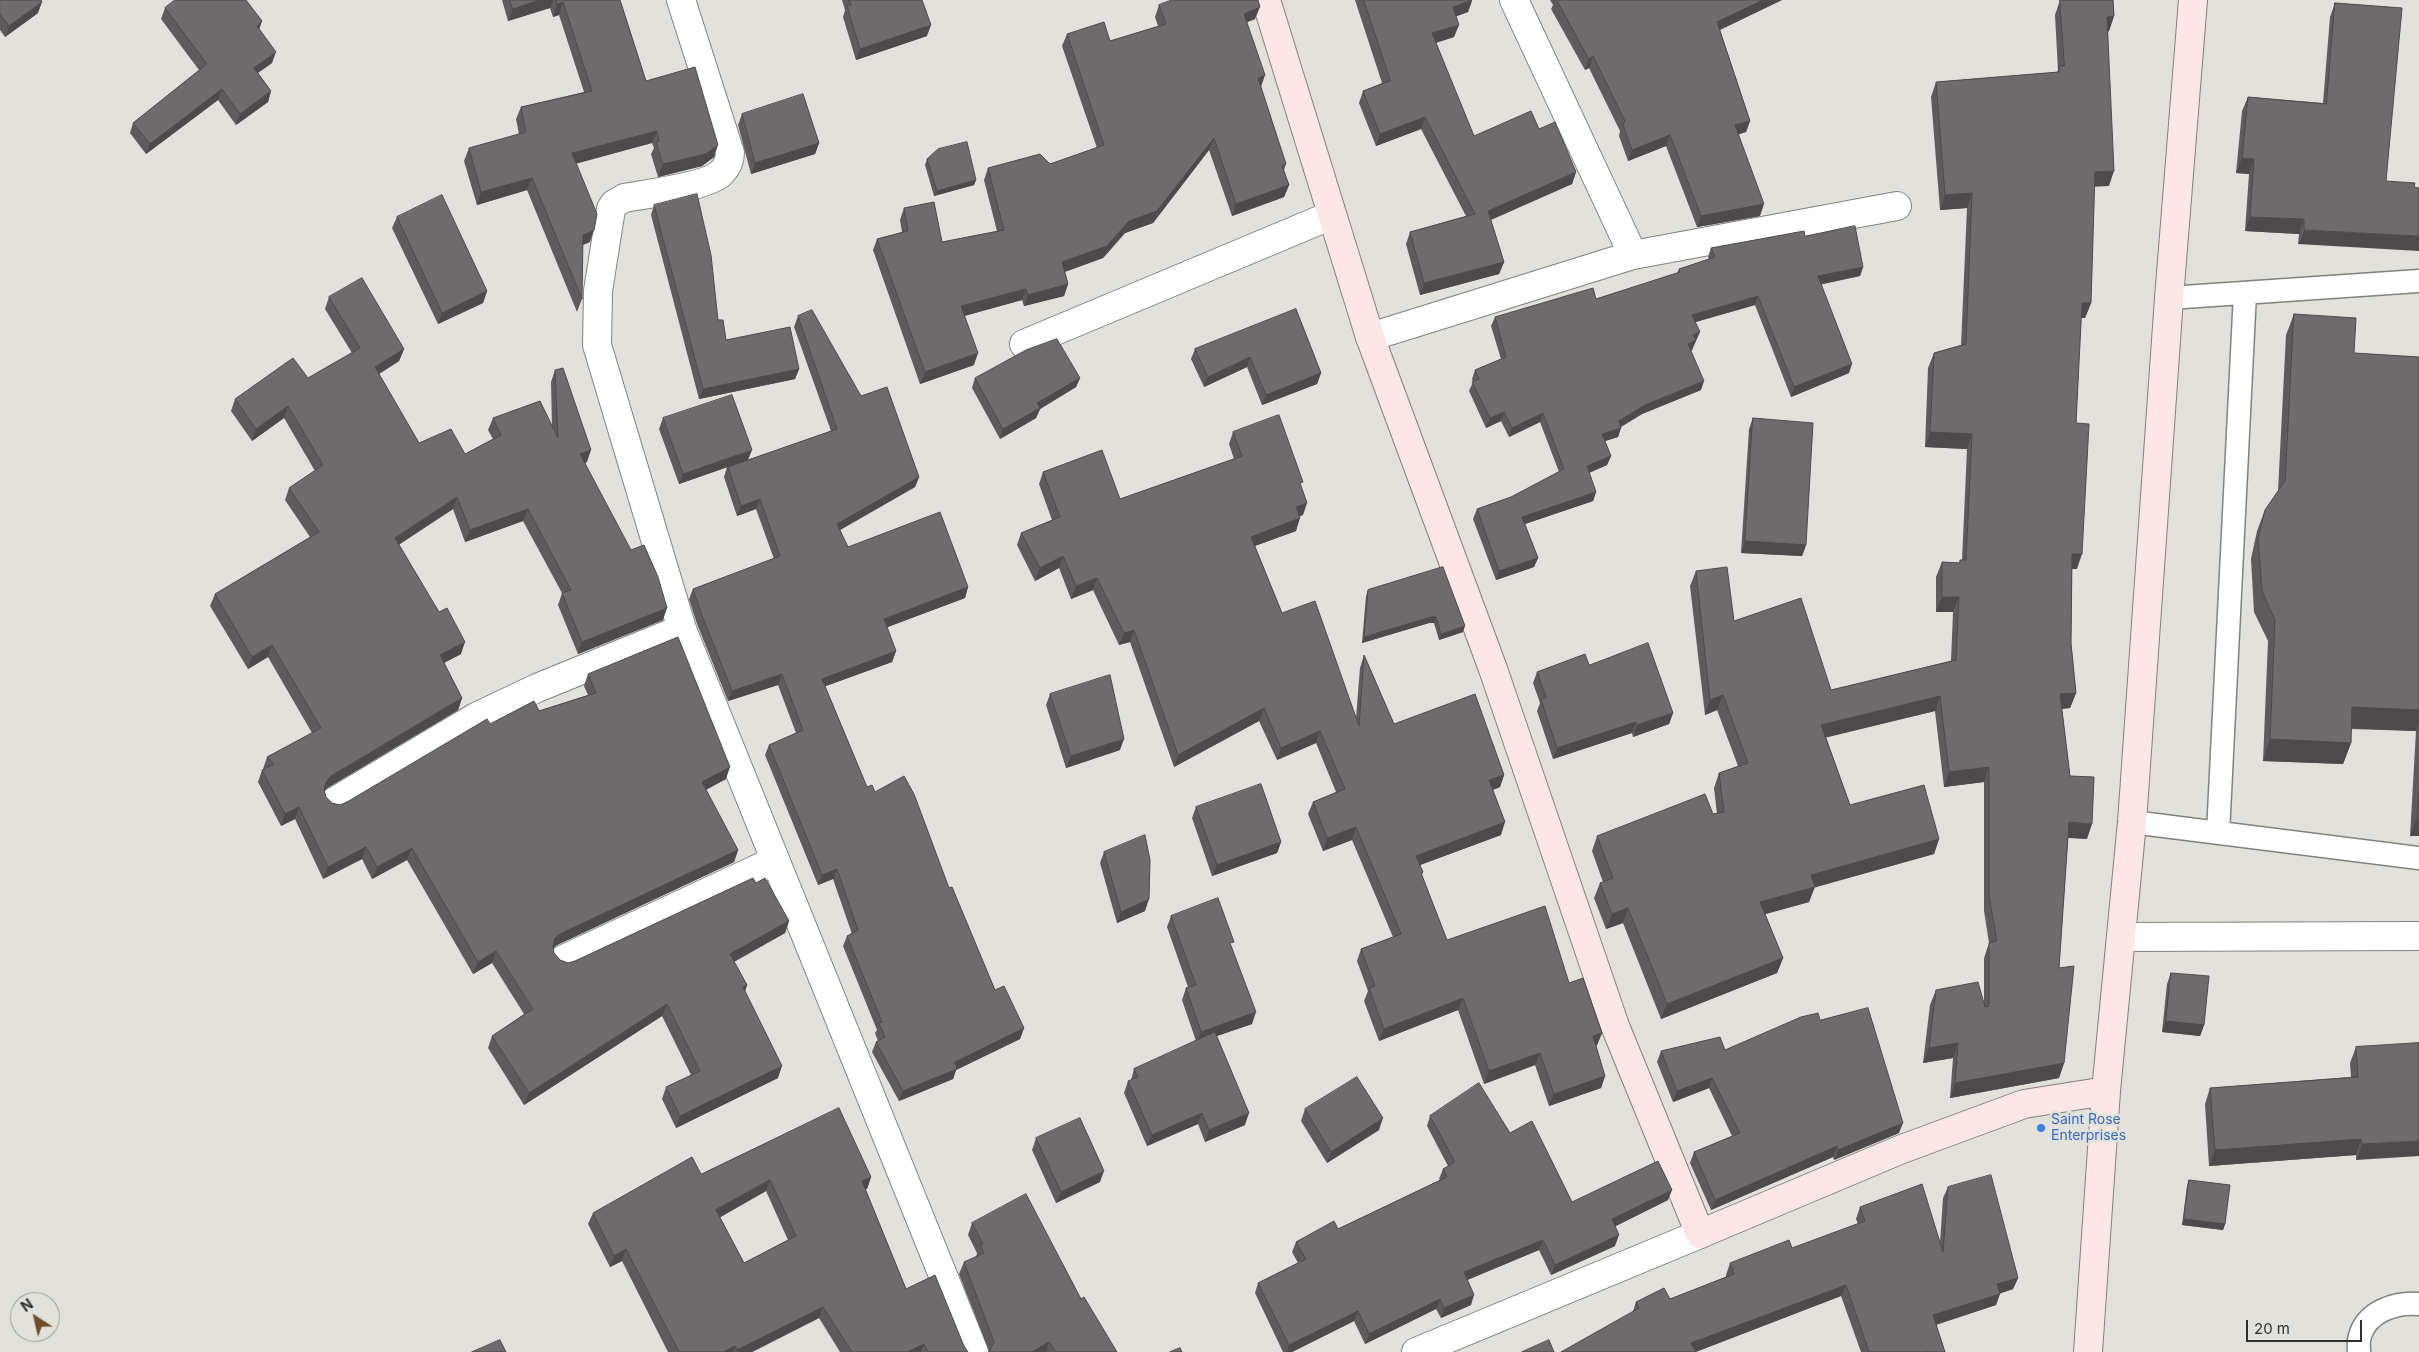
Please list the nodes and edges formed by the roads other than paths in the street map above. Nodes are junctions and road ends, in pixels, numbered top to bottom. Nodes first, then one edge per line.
1 (681, 0) edge
2 (1266, 0) edge
3 (1514, 0) edge
4 (2193, 0) edge
5 (1897, 206) dead end
6 (1332, 215) junction
7 (1633, 255) junction
8 (2419, 282) edge
9 (2244, 293) junction
10 (2169, 298) junction
11 (1370, 337) junction
12 (1024, 344) dead end
13 (682, 629) junction
14 (335, 801) dead end
15 (2132, 822) junction
16 (2218, 833) junction
17 (2419, 858) edge
18 (774, 861) junction
19 (2419, 936) edge
20 (2122, 937) junction
21 (564, 959) edge
22 (2106, 1091) junction
23 (1700, 1234) junction
24 (2419, 1304) edge
25 (974, 1352) edge
26 (1416, 1352) edge
27 (2088, 1352) edge
28 (2359, 1352) edge

1 - 13 street
2 - 6 street
3 - 7 street
4 - 10 street
5 - 7 street
6 - 11 street
6 - 12 street
7 - 11 street
8 - 9 lane
9 - 10 lane
9 - 16 lane
10 - 15 street
11 - 23 street
13 - 14 street
13 - 18 street
15 - 16 lane
15 - 20 street
16 - 17 lane
18 - 21 street
18 - 25 street
19 - 20 street
20 - 22 street
22 - 23 street
22 - 27 street
23 - 26 street
24 - 28 lane

